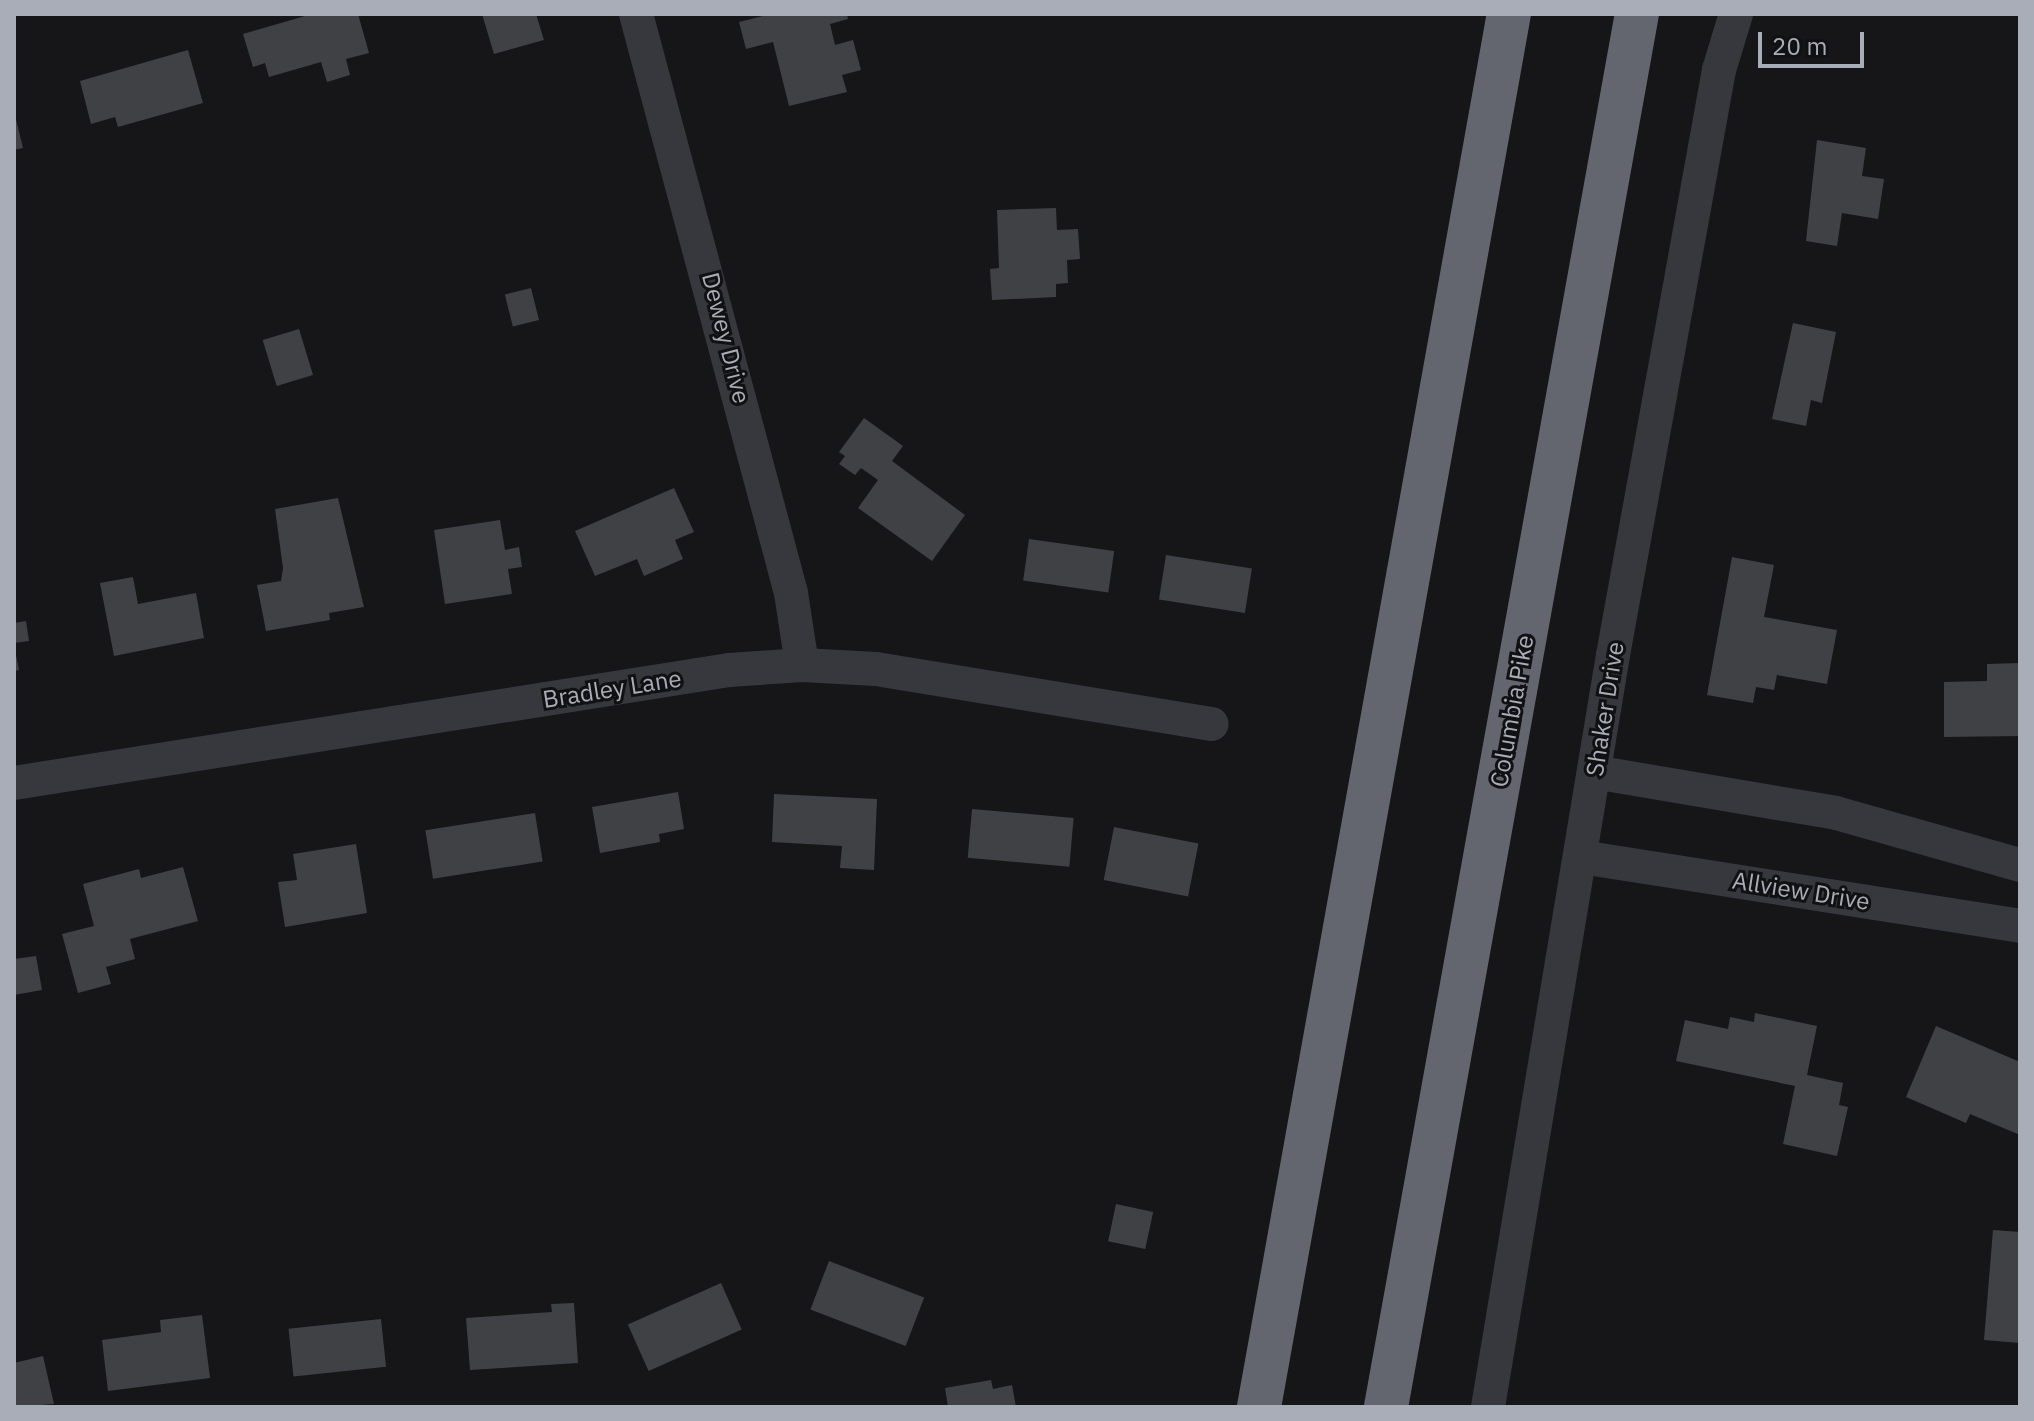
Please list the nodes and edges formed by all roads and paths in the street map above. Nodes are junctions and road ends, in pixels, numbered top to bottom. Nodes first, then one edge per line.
1 (636, 14) edge
2 (1509, 14) edge
3 (1637, 14) edge
4 (1736, 14) edge
5 (802, 665) junction
6 (1212, 724) dead end
7 (1594, 772) junction
8 (14, 783) edge
9 (1581, 857) junction
10 (2020, 865) edge
11 (2020, 926) edge
12 (1259, 1407) edge
13 (1386, 1407) edge
14 (1488, 1407) edge

1 - 5 street, Dewey Drive
2 - 12 highway
3 - 13 highway, Columbia Pike
4 - 7 street, Shaker Drive
5 - 6 street, Bradley Lane
5 - 8 street, Bradley Lane
7 - 9 street, Shaker Drive
7 - 10 street
9 - 11 street, Allview Drive
9 - 14 street, Shaker Drive

